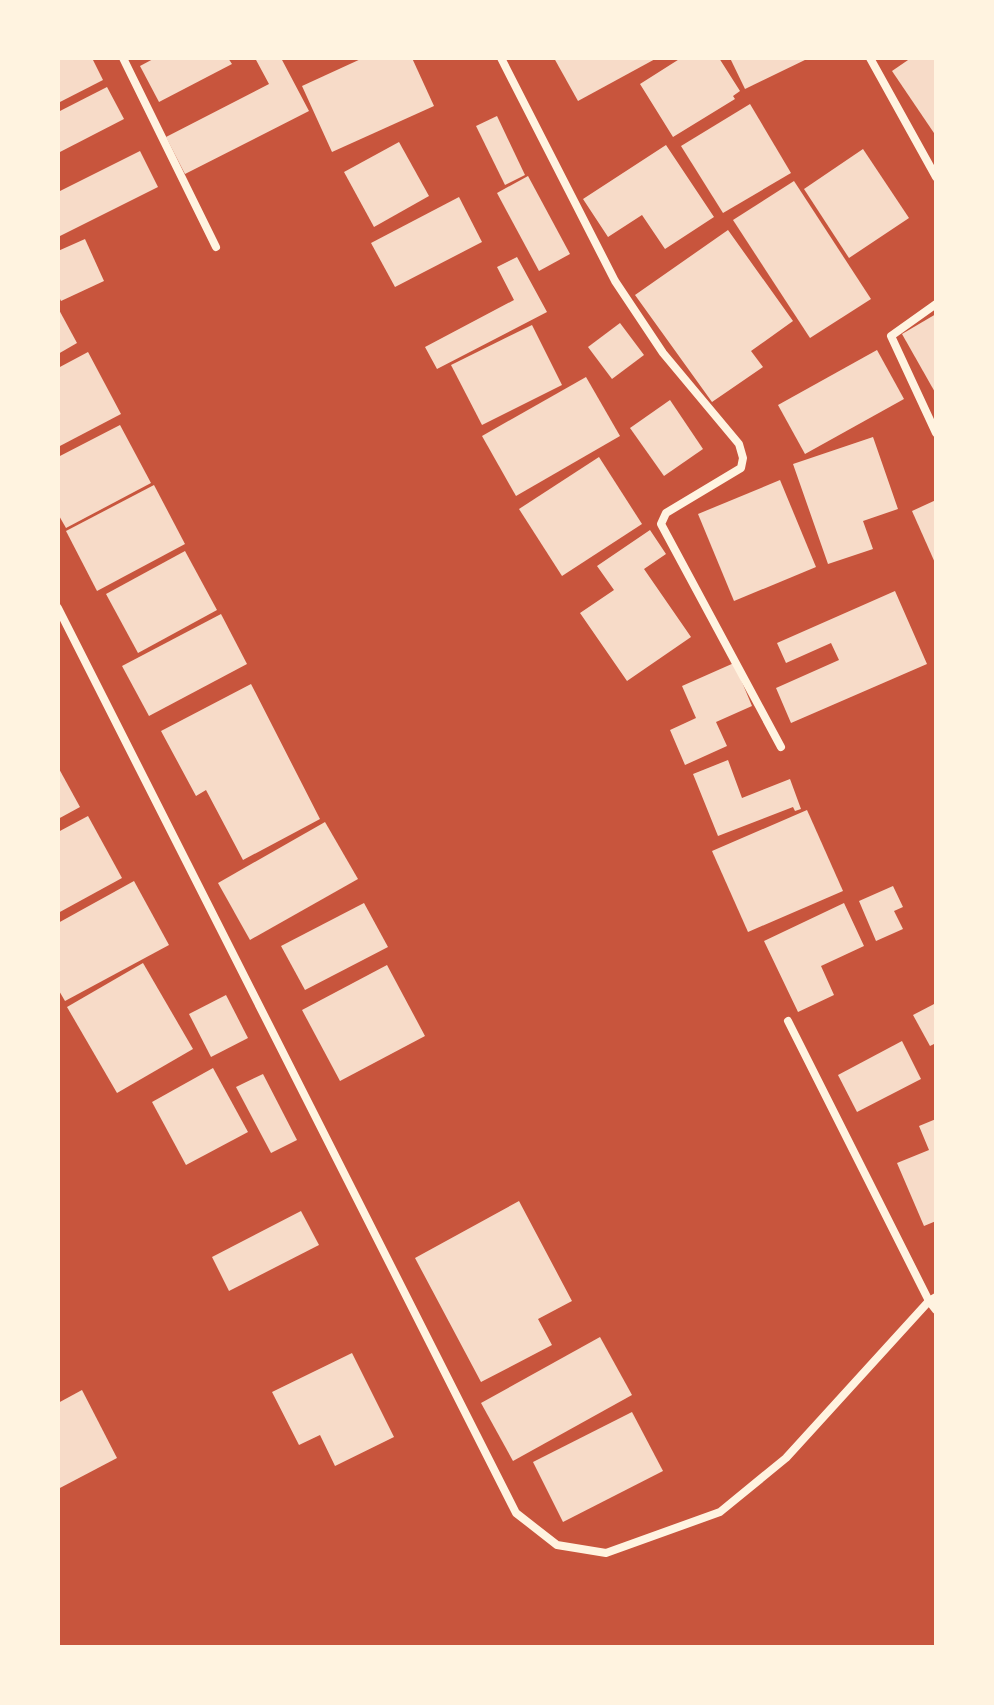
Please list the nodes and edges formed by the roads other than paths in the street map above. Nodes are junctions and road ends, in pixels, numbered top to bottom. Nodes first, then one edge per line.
1 (123, 58) edge
2 (501, 58) edge
3 (870, 58) edge
4 (936, 177) edge
5 (216, 247) dead end
6 (936, 304) edge
7 (936, 433) edge
8 (58, 608) edge
9 (781, 747) dead end
10 (788, 1021) dead end
11 (932, 1299) edge
12 (936, 1310) edge

1 - 5 street
2 - 9 street
3 - 4 street
6 - 7 street
8 - 11 street
10 - 11 street
11 - 12 street

